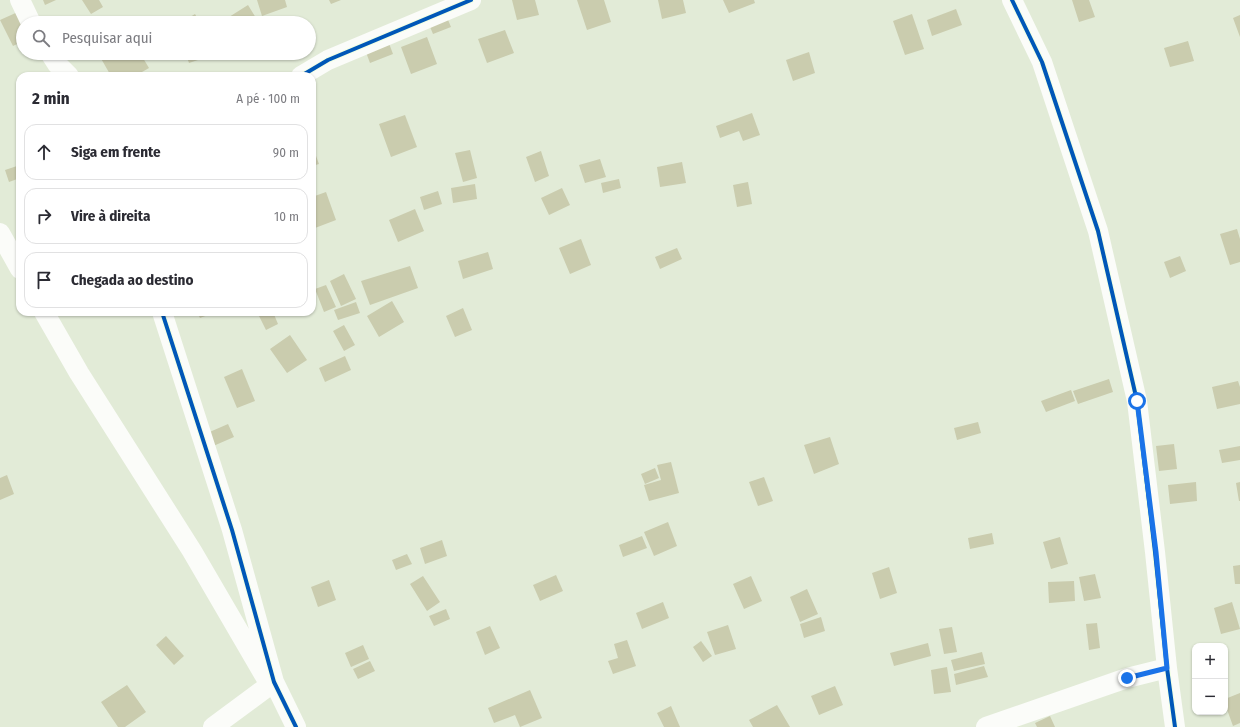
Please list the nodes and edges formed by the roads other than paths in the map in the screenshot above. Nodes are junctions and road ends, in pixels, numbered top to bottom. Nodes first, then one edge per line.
1 (20, 0) edge
2 (471, 0) edge
3 (1012, 0) edge
4 (28, 16) edge
5 (54, 60) edge
6 (64, 72) edge
7 (308, 72) edge
8 (0, 233) edge
9 (16, 262) edge
10 (46, 316) edge
11 (163, 316) edge
12 (1167, 668) junction
13 (272, 684) junction
14 (213, 727) edge
15 (296, 727) edge
16 (986, 727) edge
17 (1175, 727) edge

1 - 4 street
2 - 7 street
3 - 12 street
5 - 6 street
8 - 9 street
10 - 13 street
11 - 13 street
12 - 16 street
12 - 17 street
13 - 14 street
13 - 15 street

